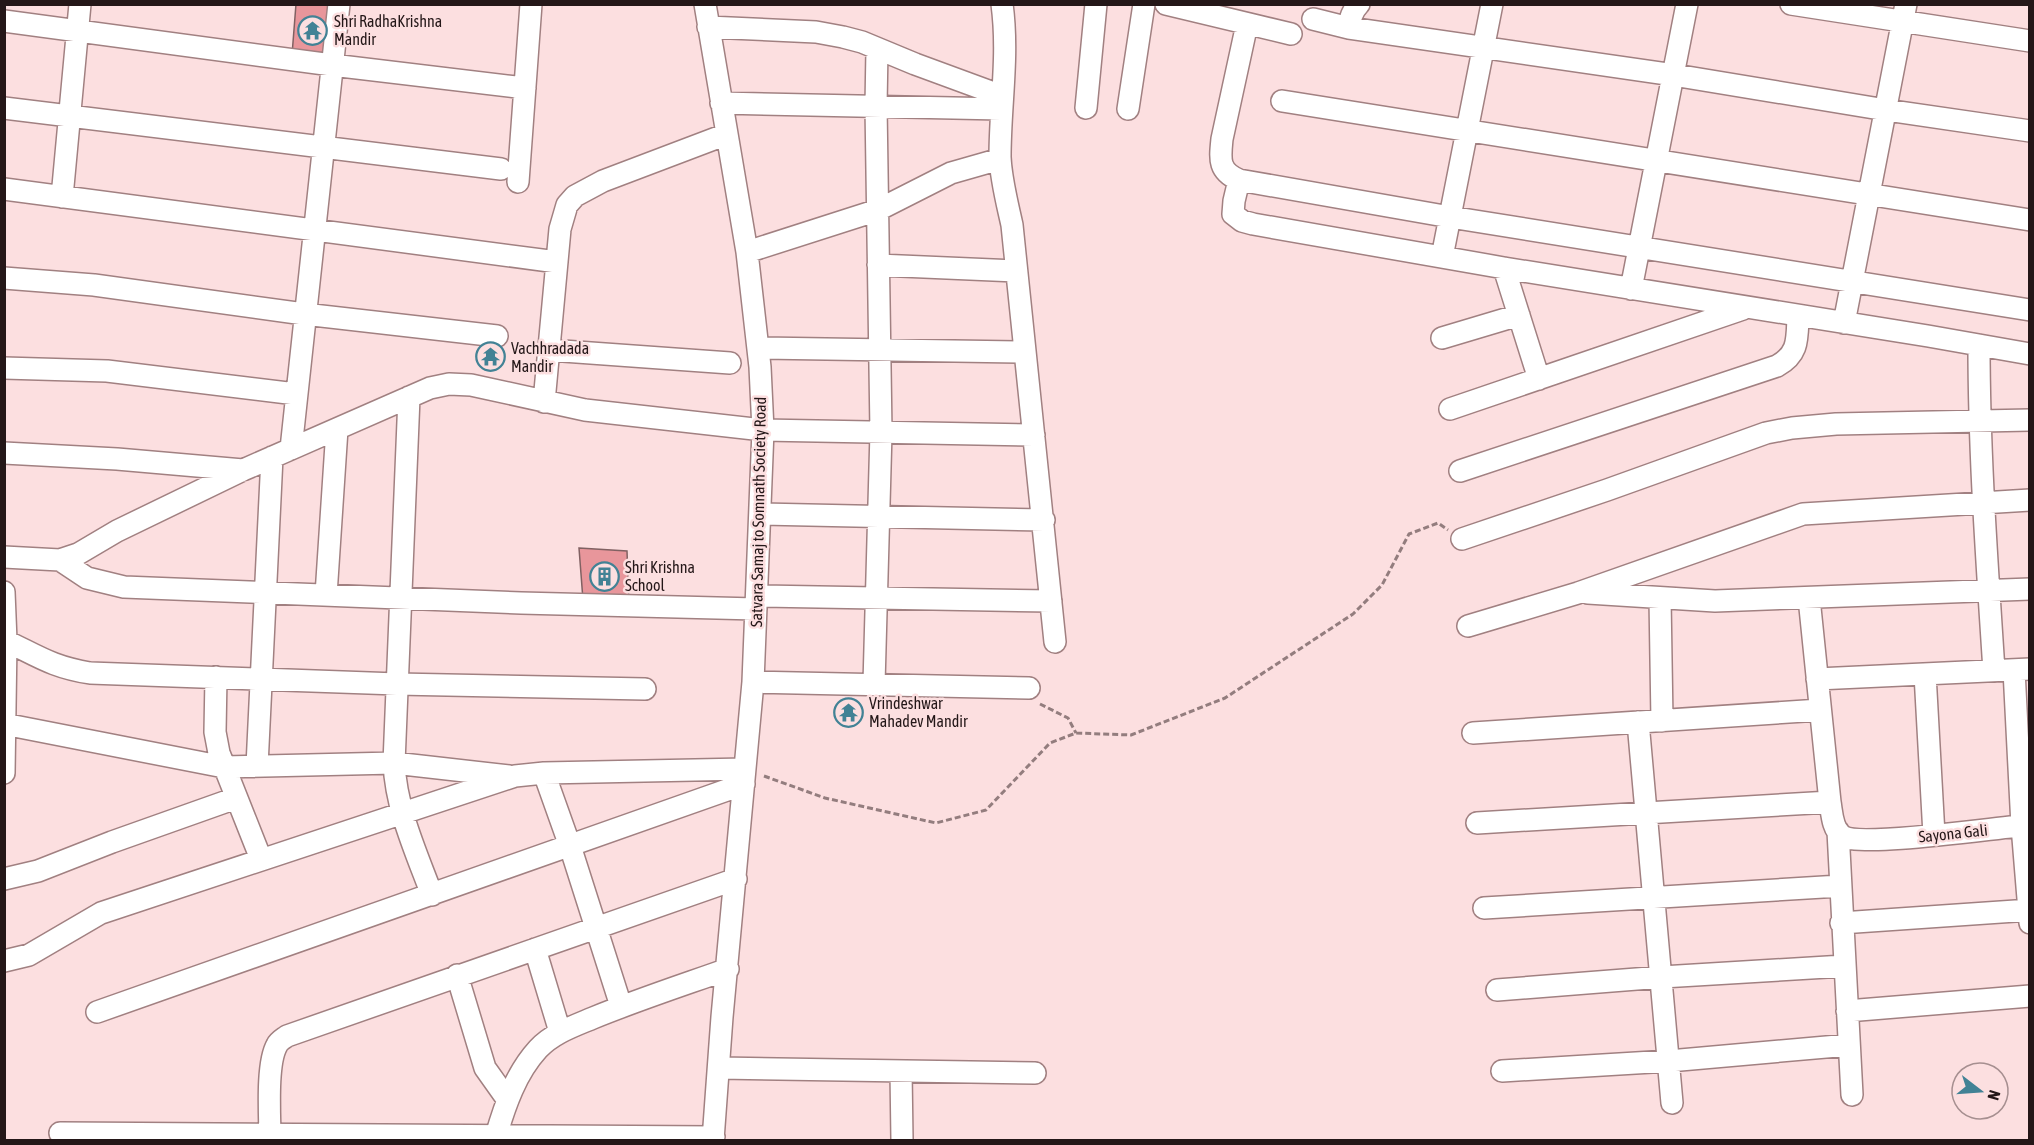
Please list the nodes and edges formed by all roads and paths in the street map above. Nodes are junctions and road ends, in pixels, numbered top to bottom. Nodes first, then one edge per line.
1 (80, 4) edge
2 (339, 4) edge
3 (531, 4) edge
4 (705, 4) edge
5 (1002, 4) edge
6 (1096, 4) edge
7 (1144, 4) edge
8 (1166, 4) edge
9 (1359, 4) edge
10 (1492, 4) edge
11 (1687, 4) edge
12 (1791, 4) edge
13 (1904, 14) edge
14 (1313, 19) dead end
15 (4, 21) edge
16 (1247, 24) junction
17 (708, 27) junction
18 (1349, 28) junction
19 (76, 31) junction
20 (1291, 34) dead end
21 (2030, 41) edge
22 (1484, 47) junction
23 (877, 49) junction
24 (332, 65) junction
25 (1674, 75) junction
26 (525, 88) junction
27 (1282, 101) dead end
28 (722, 103) junction
29 (1002, 103) junction
30 (876, 106) junction
31 (4, 108) edge
32 (1086, 108) dead end
33 (1128, 109) dead end
34 (1886, 110) junction
35 (70, 116) junction
36 (1467, 130) junction
37 (2030, 131) edge
38 (727, 134) junction
39 (322, 149) junction
40 (1000, 159) junction
41 (1656, 160) junction
42 (1239, 180) junction
43 (4, 189) edge
44 (1869, 195) junction
45 (62, 197) junction
46 (878, 210) junction
47 (1450, 217) junction
48 (2030, 220) edge
49 (313, 231) junction
50 (1641, 248) junction
51 (747, 252) junction
52 (1442, 257) junction
53 (556, 262) junction
54 (878, 266) junction
55 (1504, 268) junction
56 (1016, 271) junction
57 (4, 278) edge
58 (1852, 281) junction
59 (1631, 289) junction
60 (1747, 308) junction
61 (2030, 310) edge
62 (304, 314) junction
63 (1519, 315) junction
64 (1798, 316) junction
65 (1844, 323) junction
66 (497, 336) dead end
67 (1442, 338) dead end
68 (1979, 345) junction
69 (758, 348) junction
70 (549, 350) junction
71 (880, 351) junction
72 (1024, 352) junction
73 (2030, 354) edge
74 (730, 363) dead end
75 (4, 368) edge
76 (1539, 379) junction
77 (296, 394) junction
78 (410, 397) junction
79 (544, 402) junction
80 (1450, 410) dead end
81 (2030, 420) edge
82 (1979, 421) junction
83 (337, 429) junction
84 (763, 430) junction
85 (881, 432) junction
86 (1034, 435) junction
87 (4, 453) edge
88 (281, 453) junction
89 (243, 470) junction
90 (1460, 471) dead end
91 (2030, 500) edge
92 (1983, 502) junction
93 (760, 514) junction
94 (880, 517) junction
95 (1044, 520) junction
96 (1462, 539) joint
97 (4, 557) edge
98 (60, 560) junction
99 (2030, 589) edge
100 (1989, 591) junction
101 (4, 592) edge
102 (266, 593) junction
103 (1578, 593) junction
104 (326, 595) junction
105 (400, 598) junction
106 (876, 598) junction
107 (1660, 598) junction
108 (1809, 598) junction
109 (757, 602) junction
110 (1052, 602) junction
111 (1468, 626) dead end
112 (5, 640) edge
113 (1056, 642) dead end
114 (2013, 670) edge
115 (1925, 674) junction
116 (216, 677) junction
117 (262, 679) junction
118 (1817, 679) junction
119 (753, 682) junction
120 (397, 684) junction
121 (874, 684) junction
122 (1029, 688) joint
123 (645, 689) dead end
124 (1820, 710) junction
125 (1662, 721) junction
126 (1638, 722) junction
127 (5, 724) edge
128 (1076, 733) junction
129 (1473, 733) dead end
130 (393, 763) junction
131 (257, 766) junction
132 (224, 767) junction
133 (4, 773) edge
134 (544, 773) junction
135 (515, 776) junction
136 (745, 777) junction
137 (236, 798) junction
138 (1830, 802) junction
139 (1647, 813) junction
140 (402, 814) junction
141 (1477, 824) dead end
142 (2026, 825) edge
143 (1838, 831) junction
144 (1934, 835) junction
145 (570, 846) junction
146 (261, 859) junction
147 (4, 879) edge
148 (736, 879) junction
149 (1840, 886) junction
150 (432, 895) junction
151 (1655, 898) junction
152 (1484, 908) dead end
153 (2029, 910) edge
154 (1841, 923) junction
155 (2030, 923) edge
156 (595, 928) junction
157 (534, 949) junction
158 (4, 961) edge
159 (1844, 966) junction
160 (728, 969) junction
161 (457, 975) junction
162 (1662, 977) junction
163 (1497, 990) dead end
164 (2030, 996) edge
165 (621, 1006) junction
166 (1847, 1011) junction
167 (97, 1012) dead end
168 (560, 1032) junction
169 (1849, 1045) junction
170 (1669, 1061) junction
171 (719, 1068) junction
172 (901, 1071) junction
173 (1502, 1071) dead end
174 (1035, 1073) dead end
175 (1852, 1095) dead end
176 (507, 1099) junction
177 (1672, 1103) dead end
178 (60, 1133) dead end
179 (496, 1136) junction
180 (270, 1137) edge
181 (453, 1138) edge
182 (713, 1139) edge
183 (902, 1140) edge

1 - 19 street
2 - 24 street
3 - 26 street
4 - 17 street, Satvara Samaj to Somnath Society Road
5 - 29 street
6 - 32 street
7 - 33 street
8 - 16 street
9 - 18 street
10 - 22 street
11 - 25 street
12 - 13 street
13 - 21 street
13 - 34 street
14 - 18 street
15 - 19 street
16 - 20 street
16 - 42 street
17 - 23 street
17 - 28 street, Satvara Samaj to Somnath Society Road
18 - 22 street
19 - 24 street
19 - 35 street
22 - 25 street
22 - 36 street
23 - 29 street
23 - 30 street
24 - 26 street
24 - 39 street
25 - 34 street
25 - 41 street
26 - 39 street
27 - 36 street
28 - 30 street
28 - 38 street, Satvara Samaj to Somnath Society Road
29 - 30 street
29 - 40 street
30 - 46 street
31 - 35 street
34 - 37 street
34 - 44 street
35 - 39 street
35 - 45 street
36 - 41 street
36 - 47 street
38 - 51 street, Satvara Samaj to Somnath Society Road
38 - 53 street
39 - 49 street
40 - 46 street
40 - 56 street
41 - 44 street
41 - 50 street
42 - 47 street
42 - 52 street
43 - 45 street
44 - 48 street
44 - 58 street
45 - 49 street
46 - 51 street
46 - 54 street
47 - 50 street
47 - 52 street
49 - 53 street
49 - 62 street
50 - 58 street
50 - 59 street
51 - 69 street, Satvara Samaj to Somnath Society Road
52 - 55 street
53 - 70 street
54 - 56 street
54 - 71 street
55 - 59 street
55 - 63 street
56 - 72 street
57 - 62 street
58 - 61 street
58 - 65 street
59 - 60 street
60 - 64 street
60 - 76 street
62 - 66 street
62 - 77 street
63 - 67 street
63 - 76 street
64 - 65 street
64 - 90 street
65 - 68 street
68 - 73 street
68 - 82 street
69 - 71 street
69 - 84 street, Satvara Samaj to Somnath Society Road
70 - 74 street
70 - 79 street
71 - 72 street
71 - 85 street
72 - 86 street
75 - 77 street
76 - 80 street
77 - 88 street
78 - 79 street
78 - 83 street
78 - 105 street
79 - 84 street
81 - 82 street
82 - 92 street
82 - 96 street
83 - 88 street
83 - 104 street
84 - 85 street
84 - 93 street, Satvara Samaj to Somnath Society Road
85 - 86 street
85 - 94 street
86 - 95 street
87 - 89 street
88 - 89 street
88 - 102 street
89 - 98 street
91 - 92 street
92 - 100 street
92 - 103 street
93 - 94 street
93 - 109 street, Satvara Samaj to Somnath Society Road
94 - 95 street
94 - 106 street
95 - 110 street
96 - 128 path
97 - 98 street
98 - 102 street
99 - 100 street
100 - 108 street
100 - 114 street
101 - 112 street
102 - 104 street
102 - 117 street
103 - 107 street
103 - 111 street
104 - 105 street
105 - 109 street
105 - 120 street
106 - 109 street
106 - 110 street
106 - 121 street
107 - 108 street
107 - 125 street
108 - 118 street
109 - 119 street, Satvara Samaj to Somnath Society Road
110 - 113 street
112 - 116 street
112 - 127 street
114 - 115 street
114 - 142 street
115 - 118 street
115 - 144 street
116 - 117 street
116 - 132 street
117 - 120 street
117 - 131 street
118 - 124 street
119 - 121 street
119 - 136 street, Satvara Samaj to Somnath Society Road
120 - 123 street
120 - 130 street
121 - 122 street
122 - 128 path
124 - 125 street
124 - 138 street
125 - 126 street
126 - 129 street
126 - 139 street
127 - 132 street
127 - 133 street
128 - 136 path
130 - 131 street
130 - 135 street
130 - 140 street
131 - 132 street
132 - 137 street
134 - 135 street
134 - 136 street
134 - 145 street
135 - 140 street
136 - 145 street
136 - 148 street, Satvara Samaj to Somnath Society Road
137 - 146 street
137 - 147 street
138 - 139 street
138 - 143 street
139 - 141 street
139 - 151 street
140 - 146 street
140 - 150 street
142 - 144 street, Sayona Gali
142 - 153 street
143 - 144 street, Sayona Gali
143 - 149 street
145 - 150 street
145 - 156 street
146 - 158 street
148 - 156 street
148 - 160 street, Satvara Samaj to Somnath Society Road
149 - 151 street
149 - 154 street
150 - 167 street
151 - 152 street
151 - 162 street
153 - 154 street
153 - 155 street
154 - 159 street
156 - 157 street
156 - 165 street
157 - 161 street
157 - 168 street
159 - 162 street
159 - 166 street
160 - 165 street
160 - 171 street, Satvara Samaj to Somnath Society Road
161 - 176 street
161 - 180 street
162 - 163 street
162 - 170 street
164 - 166 street
165 - 168 street
166 - 169 street
168 - 176 street
169 - 170 street
169 - 175 street
170 - 173 street
170 - 177 street
171 - 172 street
171 - 182 street, Satvara Samaj to Somnath Society Road
172 - 174 street
172 - 183 street
176 - 179 street
178 - 180 street
179 - 181 street
179 - 182 street
180 - 181 street

